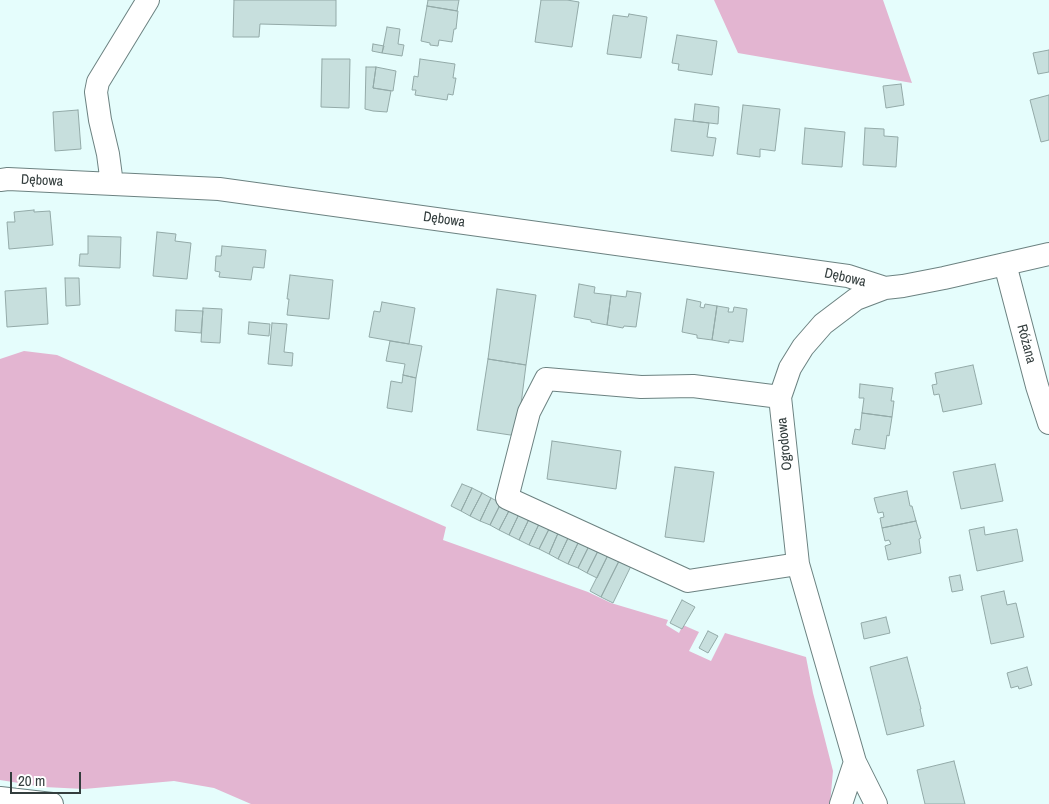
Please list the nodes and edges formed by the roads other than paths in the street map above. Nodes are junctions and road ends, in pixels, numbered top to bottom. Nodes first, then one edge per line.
1 (148, 0) edge
2 (0, 180) edge
3 (112, 184) junction
4 (1049, 254) edge
5 (1005, 264) junction
6 (885, 288) junction
7 (780, 397) junction
8 (1049, 423) edge
9 (798, 564) junction
10 (855, 762) junction
11 (0, 798) edge
12 (52, 804) edge
13 (841, 804) edge
14 (876, 804) edge

1 - 3 street
2 - 3 street, Dębowa
3 - 6 street, Dębowa
4 - 5 street, Ogrodowa
5 - 6 street, Ogrodowa
5 - 8 street, Różana
6 - 7 street, Ogrodowa
7 - 9 street, Ogrodowa
7 - 9 street
9 - 10 street, Ogrodowa
10 - 13 street
10 - 14 street, Ogrodowa
11 - 12 street

